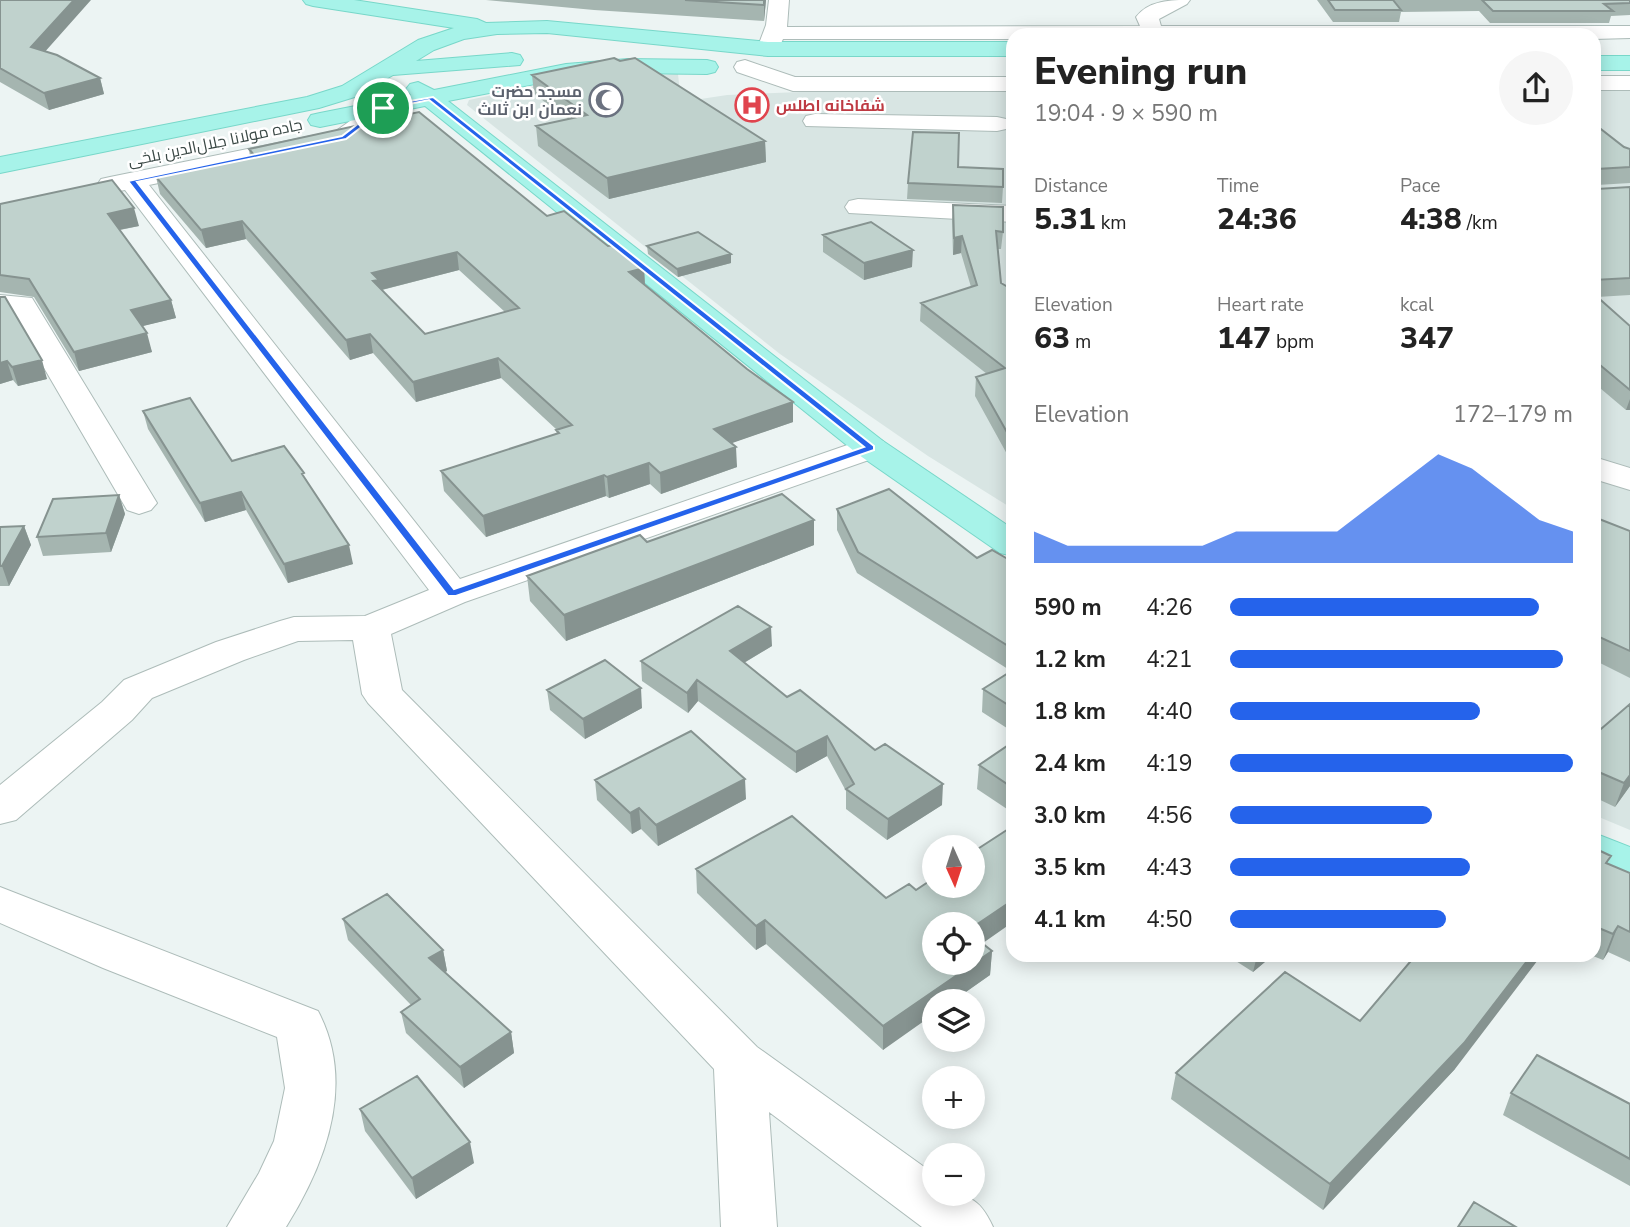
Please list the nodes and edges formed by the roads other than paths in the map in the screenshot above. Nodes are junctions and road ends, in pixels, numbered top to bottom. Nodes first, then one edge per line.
1 (313, 0) edge
2 (779, 0) edge
3 (1180, 0) edge
4 (497, 28) junction
5 (1152, 28) edge
6 (1601, 32) edge
7 (1630, 32) edge
8 (1006, 37) edge
9 (771, 41) junction
10 (1601, 47) edge
11 (1630, 47) edge
12 (1006, 49) edge
13 (482, 63) junction
14 (1601, 63) edge
15 (1630, 63) edge
16 (1006, 66) edge
17 (709, 67) junction
18 (745, 67) junction
19 (390, 69) junction
20 (1601, 83) edge
21 (1630, 83) edge
22 (973, 84) junction
23 (1006, 84) edge
24 (436, 97) junction
25 (383, 108) junction
26 (815, 121) dead end
27 (0, 144) edge
28 (0, 165) edge
29 (132, 181) junction
30 (0, 186) edge
31 (92, 189) edge
32 (858, 207) dead end
33 (1006, 214) edge
34 (0, 304) edge
35 (871, 448) junction
36 (1630, 462) edge
37 (1601, 466) edge
38 (1601, 470) edge
39 (1630, 480) edge
40 (139, 503) dead end
41 (1006, 540) edge
42 (452, 594) junction
43 (371, 628) junction
44 (2, 803) edge
45 (1601, 852) edge
46 (1630, 867) edge
47 (0, 904) edge
48 (739, 1062) junction
49 (256, 1227) edge
50 (749, 1227) edge
51 (965, 1227) edge

1 - 4 main road
2 - 9 street
3 - 5 street
4 - 9 main road
4 - 13 main road
4 - 19 main road, جاده مولانا جلال‌الدین بلخی
6 - 7 street
8 - 9 street
9 - 12 main road
10 - 11 main road
13 - 17 main road
13 - 19 main road
13 - 24 main road
14 - 15 main road
16 - 18 main road
17 - 18 main road
17 - 24 main road, جاده مولانا جلال‌الدین بلخی
18 - 22 street
19 - 24 main road
19 - 27 main road
19 - 28 main road, جاده مولانا جلال‌الدین بلخی
20 - 21 street
22 - 23 street
22 - 26 street
24 - 25 main road, جاده مولانا جلال‌الدین بلخی
24 - 35 main road
25 - 29 street
25 - 30 main road, جاده مولانا جلال‌الدین بلخی
29 - 31 street
29 - 42 street
32 - 33 street
34 - 40 street
35 - 41 main road
35 - 42 street
36 - 37 street
38 - 39 street
42 - 43 street
43 - 44 street
43 - 48 street
45 - 46 main road
47 - 49 street
48 - 50 street
48 - 51 street

